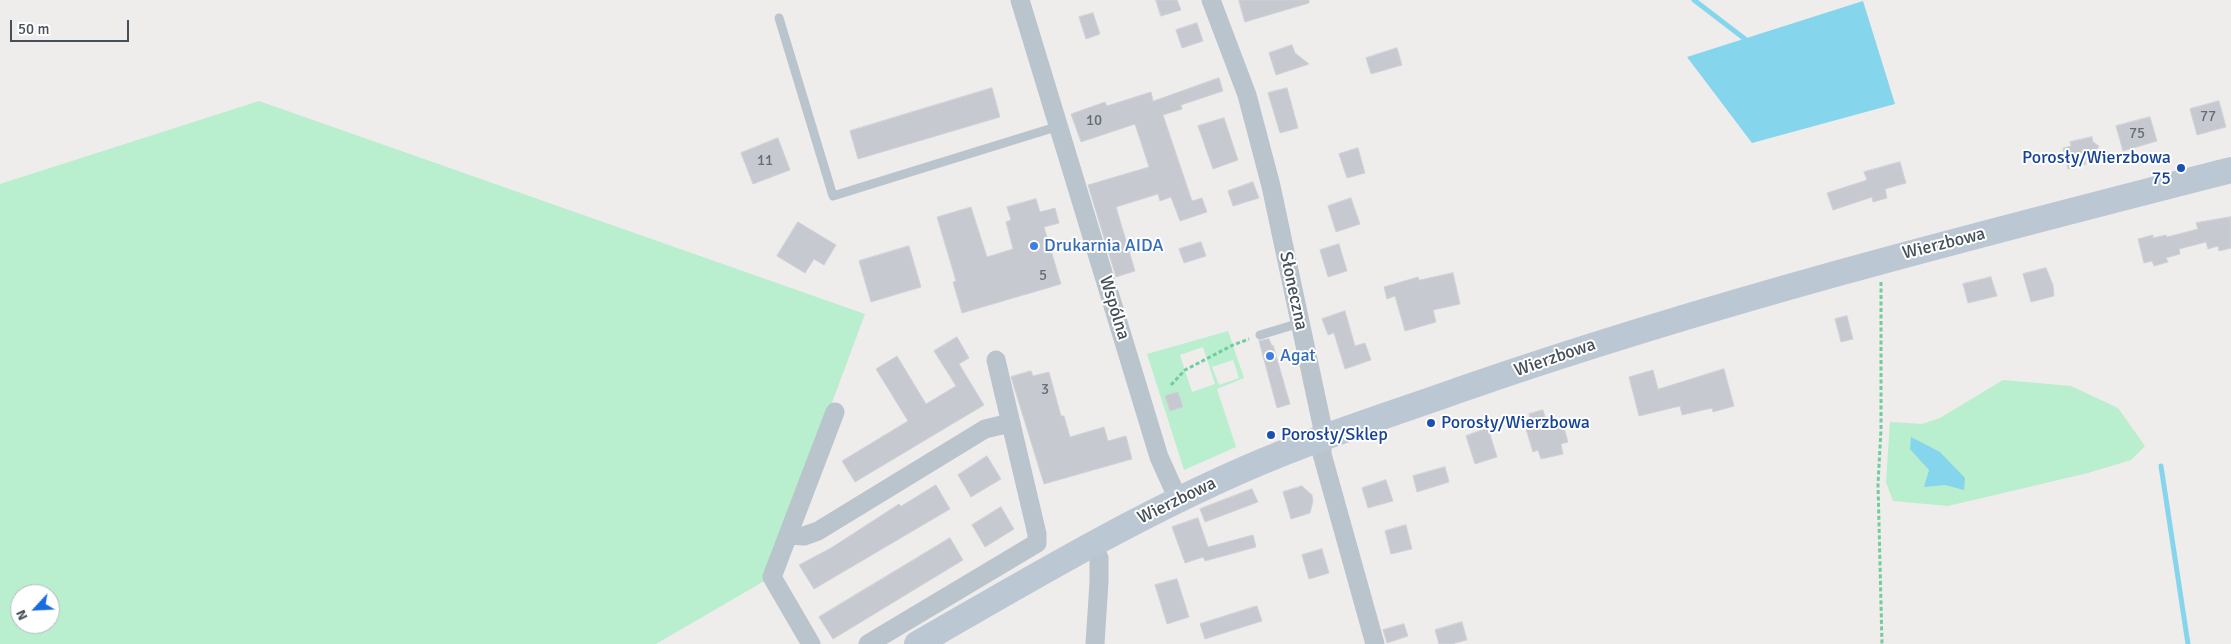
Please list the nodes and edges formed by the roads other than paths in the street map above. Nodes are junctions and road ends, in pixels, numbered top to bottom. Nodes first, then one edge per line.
1 (1020, 0) edge
2 (1211, 0) edge
3 (779, 18) dead end
4 (1059, 126) junction
5 (2231, 170) edge
6 (1300, 323) junction
7 (1260, 335) road end
8 (996, 360) dead end
9 (836, 412) dead end
10 (1010, 423) junction
11 (1322, 438) junction
12 (1178, 499) junction
13 (789, 535) junction
14 (1037, 543) junction
15 (1092, 544) junction
16 (1050, 567) junction
17 (811, 644) edge
18 (868, 644) edge
19 (917, 644) edge
20 (1095, 644) edge
21 (1375, 644) edge

1 - 4 street, Wspólna
2 - 6 street, Słoneczna
3 - 4 lane
4 - 12 street, Wspólna
5 - 11 street, Wierzbowa
6 - 7 lane
6 - 11 street, Słoneczna
8 - 10 street
9 - 13 street
10 - 13 street
10 - 14 street
11 - 12 street, Wierzbowa
11 - 21 street, Słoneczna
12 - 15 street, Wierzbowa
13 - 17 street
14 - 16 street
14 - 18 street
15 - 16 street, Wierzbowa
15 - 20 street
16 - 19 street, Wierzbowa

